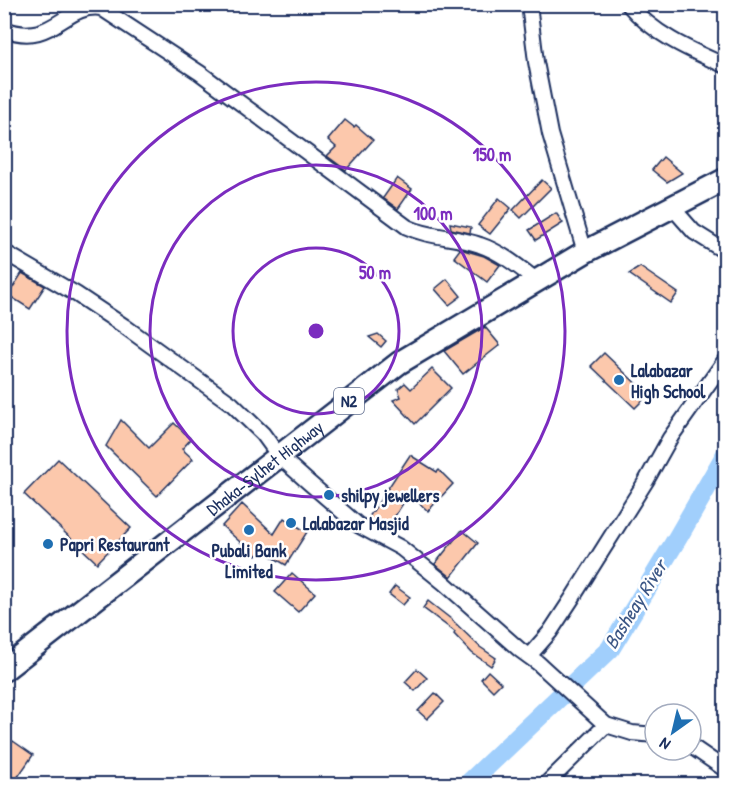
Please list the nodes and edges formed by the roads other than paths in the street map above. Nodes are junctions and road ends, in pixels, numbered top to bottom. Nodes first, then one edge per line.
1 (529, 4) edge
2 (628, 4) edge
3 (4, 29) edge
4 (726, 66) edge
5 (726, 179) edge
6 (672, 207) junction
7 (4, 252) edge
8 (585, 252) junction
9 (726, 252) edge
10 (536, 280) junction
11 (726, 359) edge
12 (279, 456) junction
13 (534, 660) junction
14 (4, 670) edge
15 (606, 725) junction
16 (643, 734) edge
17 (703, 754) edge
18 (726, 770) edge
19 (546, 784) edge

1 - 8 street
2 - 4 street
3 - 10 street
5 - 6 highway, Dhaka-Sylhet Highway / N2
6 - 8 highway, Dhaka-Sylhet Highway / N2
6 - 9 street
7 - 12 street
8 - 10 highway, Dhaka-Sylhet Highway / N2
10 - 12 highway, Dhaka-Sylhet Highway / N2
11 - 13 street
12 - 13 street
12 - 14 highway, Dhaka-Sylhet Highway / N2
13 - 15 street
15 - 16 street
15 - 19 street
17 - 18 street

